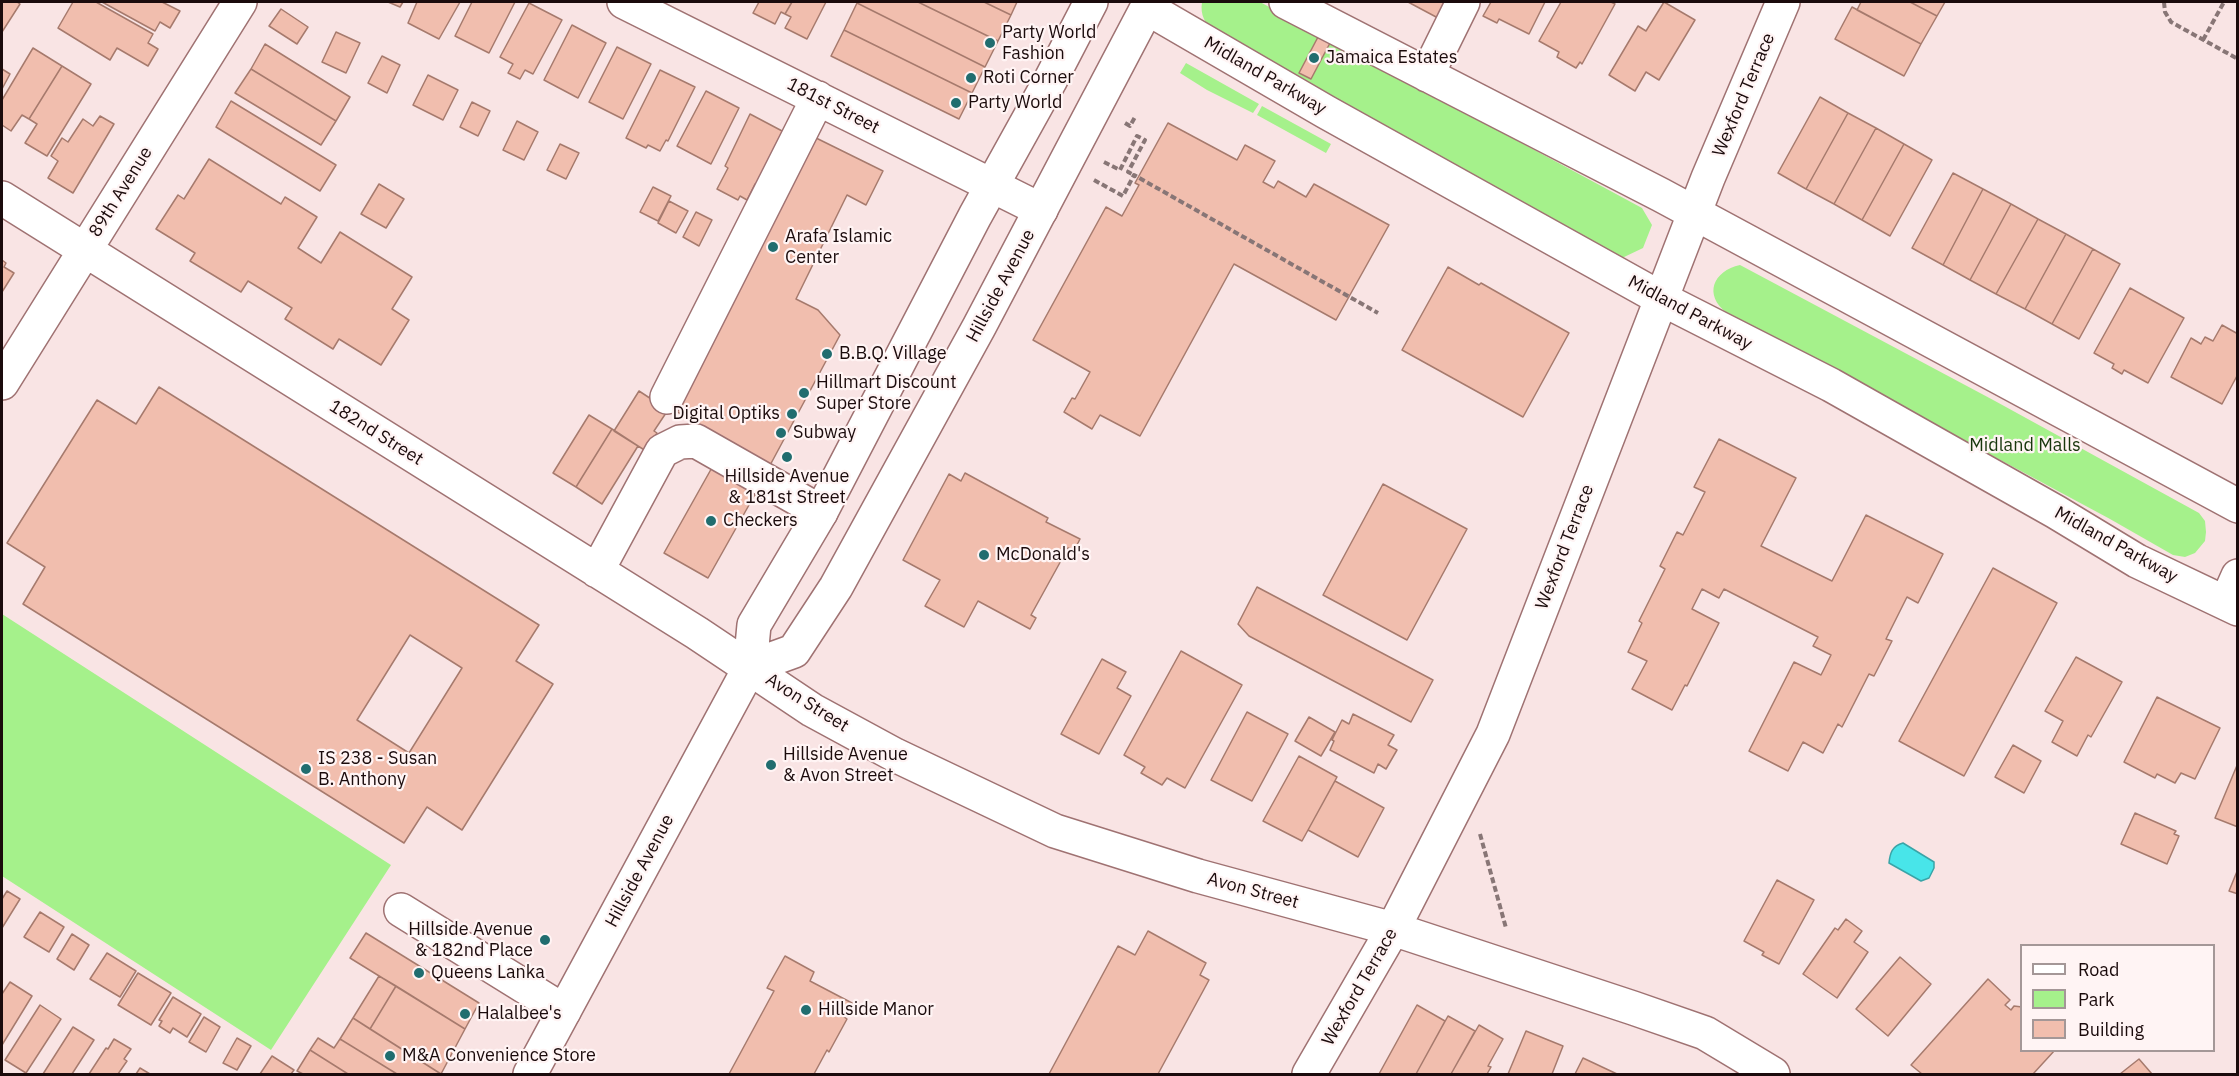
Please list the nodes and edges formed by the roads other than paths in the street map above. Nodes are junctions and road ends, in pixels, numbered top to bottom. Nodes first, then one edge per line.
1 (240, 2) edge
2 (624, 2) edge
3 (1091, 2) edge
4 (1286, 2) edge
5 (1463, 2) edge
6 (1783, 2) edge
7 (1146, 4) edge
8 (1427, 75) junction
9 (818, 98) junction
10 (992, 185) junction
11 (2, 198) edge
12 (1041, 210) junction
13 (1695, 214) junction
14 (85, 250) junction
15 (1662, 299) junction
16 (2, 383) edge
17 (667, 397) dead end
18 (2238, 506) edge
19 (821, 512) junction
20 (597, 571) junction
21 (2234, 596) edge
22 (750, 668) junction
23 (401, 910) dead end
24 (1393, 929) junction
25 (564, 1011) junction
26 (530, 1074) edge
27 (1309, 1074) edge
28 (1773, 1074) edge

1 - 14 street, 89th Avenue
2 - 9 street, 181st Street
3 - 10 street, Hillside Avenue
4 - 8 street
5 - 8 street
6 - 13 street, Wexford Terrace
7 - 12 street, Hillside Avenue
7 - 15 street, Midland Parkway
8 - 13 street
9 - 10 street, 181st Street
9 - 17 street
10 - 12 street, 181st Street
10 - 19 street, Hillside Avenue
11 - 14 street, 182nd Street
12 - 22 street, Hillside Avenue
13 - 15 street, Wexford Terrace
13 - 18 street
14 - 16 street, 89th Avenue
14 - 20 street, 182nd Street
15 - 21 street, Midland Parkway
15 - 24 street, Wexford Terrace
19 - 20 street
19 - 22 street, Hillside Avenue
20 - 22 street, 182nd Street
22 - 24 street, Avon Street
22 - 25 street, Hillside Avenue
23 - 25 street
24 - 27 street, Wexford Terrace
24 - 28 street, Avon Street
25 - 26 street, Hillside Avenue

